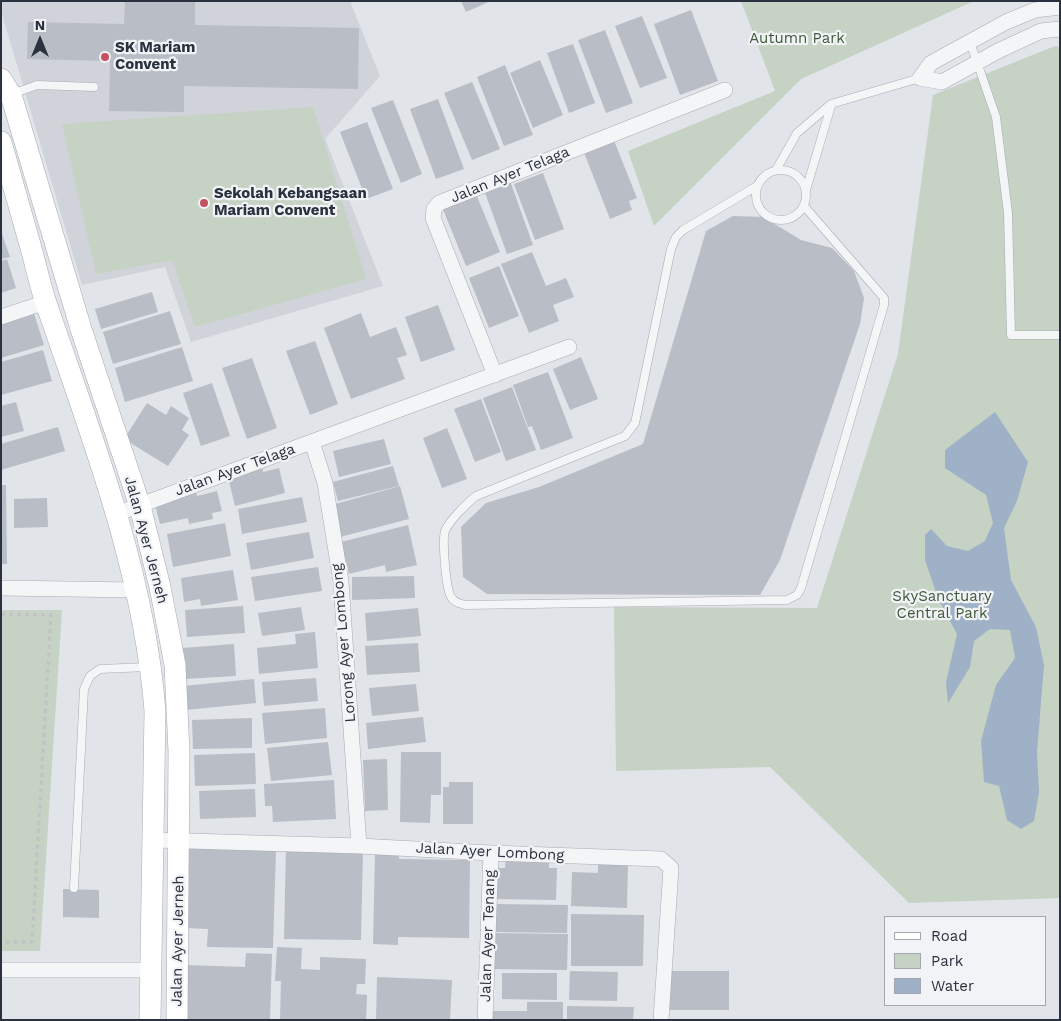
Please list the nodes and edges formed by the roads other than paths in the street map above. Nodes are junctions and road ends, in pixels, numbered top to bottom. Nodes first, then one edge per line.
1 (1060, 7) edge
2 (1060, 29) edge
3 (970, 42) junction
4 (977, 62) junction
5 (920, 78) junction
6 (94, 87) dead end
7 (725, 90) dead end
8 (5, 91) edge
9 (831, 104) junction
10 (1, 142) edge
11 (776, 170) junction
12 (757, 186) junction
13 (806, 190) junction
14 (804, 206) junction
15 (46, 302) junction
16 (1, 317) edge
17 (1060, 335) edge
18 (569, 348) dead end
19 (495, 375) junction
20 (312, 442) junction
21 (140, 506) junction
22 (116, 514) junction
23 (1, 588) edge
24 (135, 590) junction
25 (151, 667) junction
26 (154, 840) junction
27 (180, 841) junction
28 (359, 846) junction
29 (491, 853) junction
30 (74, 888) dead end
31 (1, 970) edge
32 (151, 970) junction
33 (150, 1020) edge
34 (177, 1020) edge
35 (485, 1020) edge
36 (661, 1020) edge

1 - 3 street
2 - 4 street
3 - 4 lane
3 - 5 street
4 - 5 street
4 - 17 lane
5 - 9 lane
6 - 8 lane
7 - 19 street, Jalan Ayer Telaga
8 - 21 main road, Jalan Ayer Jerneh
9 - 11 lane
9 - 13 lane
10 - 15 main road, Jalan Ayer Jerneh
11 - 12 lane
11 - 13 lane
12 - 14 lane
12 - 14 lane
13 - 14 lane
15 - 16 street
15 - 22 main road, Jalan Ayer Jerneh
18 - 19 street, Jalan Ayer Telaga
19 - 20 street, Jalan Ayer Telaga
20 - 21 street, Jalan Ayer Telaga
20 - 28 street, Lorong Ayer Lombong
21 - 22 street, Jalan Ayer Telaga
21 - 27 main road, Jalan Ayer Jerneh
22 - 24 main road, Jalan Ayer Jerneh
23 - 24 street
24 - 25 main road, Jalan Ayer Jerneh
25 - 26 main road, Jalan Ayer Jerneh
25 - 30 lane
26 - 27 street, Jalan Ayer Lombong
26 - 32 main road, Jalan Ayer Jerneh
27 - 28 street, Jalan Ayer Lombong
27 - 34 main road, Jalan Ayer Jerneh
28 - 29 street, Jalan Ayer Lombong
29 - 35 street, Jalan Ayer Tenang
29 - 36 street, Jalan Ayer Lombong
31 - 32 street
32 - 33 main road, Jalan Ayer Jerneh

